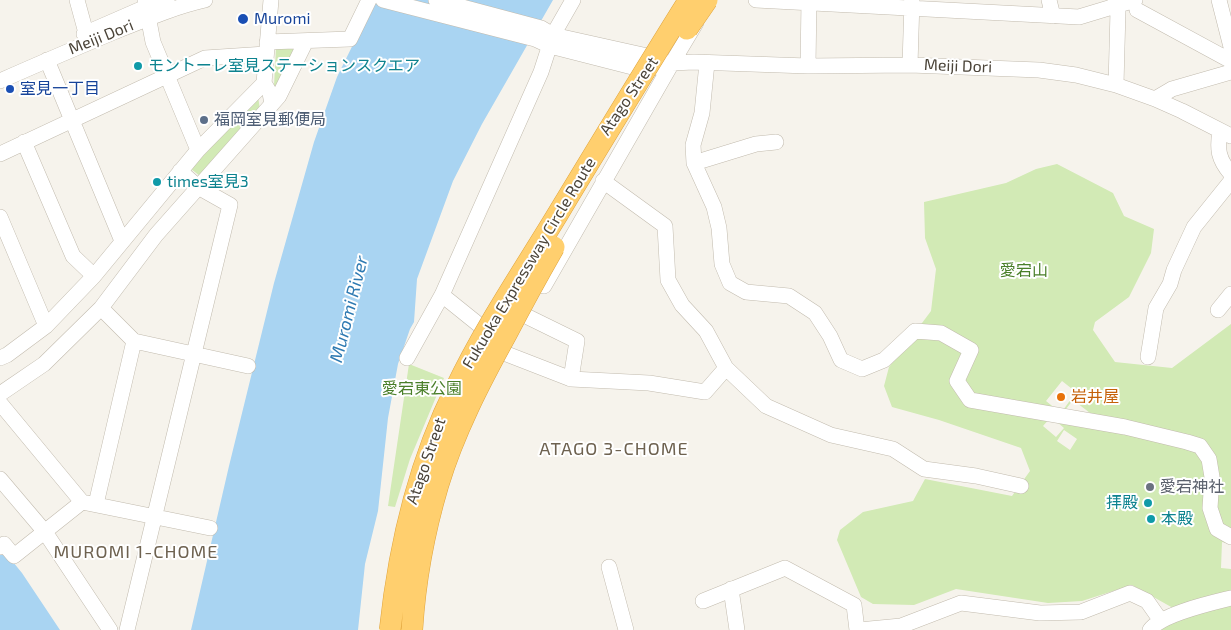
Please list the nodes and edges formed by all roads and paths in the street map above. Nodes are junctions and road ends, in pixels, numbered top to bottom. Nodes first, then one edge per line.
1 (77, 0) edge
2 (167, 0) edge
3 (205, 0) edge
4 (270, 0) edge
5 (368, 0) edge
6 (383, 0) edge
7 (436, 0) edge
8 (573, 0) edge
9 (689, 0) edge
10 (706, 0) edge
11 (710, 0) edge
12 (756, 0) edge
13 (1049, 0) edge
14 (1219, 0) edge
15 (809, 2) edge
16 (863, 3) edge
17 (1116, 3) edge
18 (912, 4) edge
19 (1136, 5) edge
20 (1011, 7) edge
21 (146, 8) edge
22 (1053, 16) junction
23 (86, 33) junction
24 (545, 37) junction
25 (306, 41) junction
26 (1230, 42) edge
27 (267, 48) junction
28 (654, 58) junction
29 (48, 60) junction
30 (1231, 61) edge
31 (707, 62) junction
32 (672, 63) junction
33 (910, 65) junction
34 (808, 66) junction
35 (0, 70) edge
36 (644, 70) junction
37 (1231, 72) edge
38 (166, 75) junction
39 (0, 81) edge
40 (264, 83) junction
41 (1116, 85) junction
42 (1155, 99) junction
43 (272, 104) junction
44 (72, 120) junction
45 (1226, 133) edge
46 (24, 142) junction
47 (776, 142) dead end
48 (198, 150) junction
49 (0, 154) edge
50 (694, 163) junction
51 (180, 171) junction
52 (1231, 174) edge
53 (603, 181) junction
54 (1231, 181) edge
55 (198, 187) junction
56 (0, 217) edge
57 (122, 241) junction
58 (94, 276) junction
59 (1231, 294) edge
60 (442, 295) junction
61 (101, 308) junction
62 (1218, 310) dead end
63 (526, 316) junction
64 (46, 326) junction
65 (483, 328) junction
66 (134, 341) junction
67 (195, 353) junction
68 (504, 353) junction
69 (1148, 357) dead end
70 (0, 358) edge
71 (407, 358) dead end
72 (248, 366) dead end
73 (726, 368) junction
74 (571, 379) junction
75 (0, 394) edge
76 (0, 403) edge
77 (0, 479) edge
78 (1021, 486) dead end
79 (89, 503) junction
80 (155, 518) junction
81 (210, 528) dead end
82 (45, 532) junction
83 (1231, 537) edge
84 (0, 547) edge
85 (399, 562) joint
86 (609, 567) dead end
87 (731, 589) junction
88 (1231, 598) edge
89 (703, 600) dead end
90 (929, 623) edge
91 (1155, 626) edge
92 (401, 627) edge
93 (110, 630) edge
94 (127, 630) edge
95 (626, 630) edge
96 (737, 630) edge
97 (858, 630) edge

1 - 23 street
2 - 21 street, Meiji Dori
3 - 21 street, Meiji Dori
4 - 27 street
5 - 25 street
6 - 24 street
7 - 24 street
8 - 24 street
9 - 28 street, Atago Street
9 - 92 highway, Fukuoka Expressway Circle Route, bridge
10 - 92 highway, Fukuoka Expressway Circle Route, bridge
11 - 32 street, Atago Street
12 - 15 street
13 - 22 street
14 - 26 street
15 - 16 street
15 - 34 street
16 - 18 street
17 - 19 street
17 - 22 street
17 - 41 street
18 - 20 street
18 - 33 street
19 - 30 street
20 - 22 street
21 - 23 street, Meiji Dori
21 - 29 street, Meiji Dori
21 - 38 street
23 - 35 street, Meiji Dori
24 - 28 street, Meiji Dori
24 - 36 street, Meiji Dori
24 - 60 street
25 - 27 street
25 - 43 street
27 - 38 street
27 - 40 street
28 - 32 street, Meiji Dori
28 - 36 street, Atago Street
29 - 39 street, Meiji Dori
29 - 44 street
31 - 32 street, Meiji Dori
31 - 34 street, Meiji Dori
31 - 50 street
32 - 36 street, Meiji Dori
32 - 53 street, Atago Street
33 - 34 street, Meiji Dori
33 - 41 street, Meiji Dori
36 - 65 street, Atago Street
37 - 42 street
38 - 44 street
38 - 48 street
40 - 43 street
40 - 48 street
41 - 42 street, Meiji Dori
42 - 45 street, Meiji Dori
43 - 55 street
44 - 46 street
44 - 57 street
45 - 52 street
46 - 49 street
46 - 58 street
47 - 50 street
48 - 51 street
50 - 83 street
51 - 55 street
51 - 57 street
53 - 63 street, Atago Street
53 - 73 street
54 - 69 street
55 - 61 street
55 - 67 street
56 - 64 street
57 - 58 street
58 - 64 street
59 - 62 street
60 - 65 street
60 - 71 street
61 - 66 street
61 - 75 street
63 - 68 street, Atago Street
63 - 74 street
64 - 70 street
65 - 85 street, Atago Street
66 - 67 street
66 - 79 street
67 - 72 street
67 - 80 street
68 - 74 street
68 - 92 street, Atago Street
73 - 74 street
73 - 78 street
76 - 79 street
77 - 82 street
79 - 80 street
79 - 82 street
80 - 81 street
80 - 94 street
82 - 84 street
82 - 93 street
85 - 92 highway
86 - 95 street
87 - 89 street
87 - 96 street
87 - 97 street
88 - 91 street
90 - 91 street
90 - 97 street

